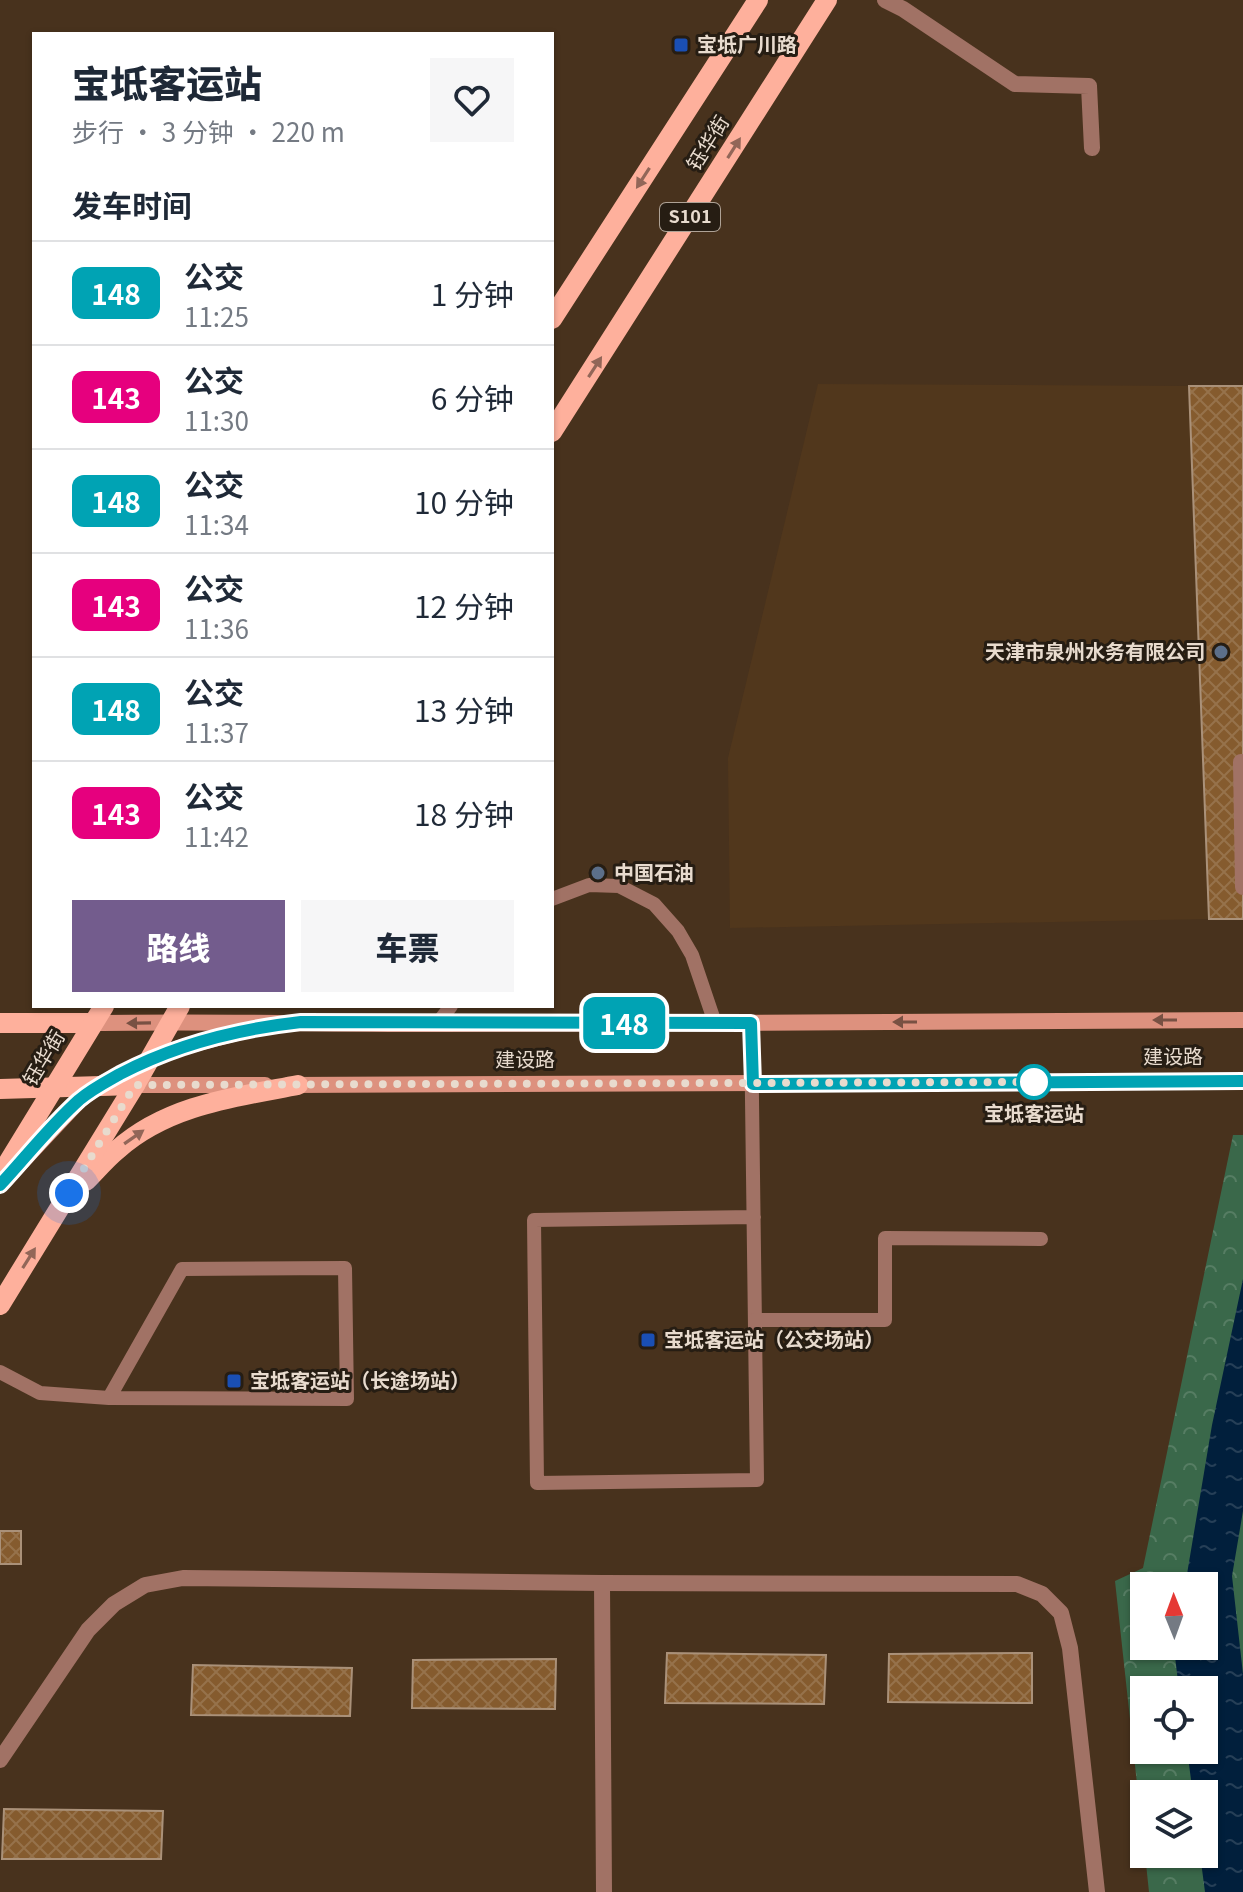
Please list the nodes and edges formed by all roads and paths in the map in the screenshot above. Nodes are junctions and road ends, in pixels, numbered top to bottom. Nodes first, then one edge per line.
1 (758, 0) edge
2 (827, 0) edge
3 (885, 0) edge
4 (899, 4) edge
5 (1092, 148) dead end
6 (554, 316) edge
7 (554, 429) edge
8 (1243, 762) edge
9 (1243, 887) edge
10 (554, 898) edge
11 (103, 1008) edge
12 (449, 1008) edge
13 (175, 1014) edge
14 (1243, 1020) edge
15 (301, 1022) junction
16 (0, 1023) edge
17 (93, 1023) junction
18 (715, 1023) junction
19 (751, 1023) junction
20 (437, 1024) junction
21 (149, 1060) junction
22 (1243, 1081) edge
23 (753, 1084) junction
24 (135, 1085) junction
25 (298, 1085) junction
26 (97, 1086) junction
27 (0, 1089) edge
28 (53, 1089) junction
29 (0, 1176) edge
30 (0, 1185) edge
31 (58, 1210) junction
32 (754, 1217) junction
33 (1041, 1239) dead end
34 (0, 1305) edge
35 (755, 1320) junction
36 (0, 1372) edge
37 (109, 1398) junction
38 (602, 1583) junction
39 (0, 1760) edge
40 (604, 1892) edge
41 (1097, 1892) edge

1 -> 6 main road, 钰华街 / S101
7 -> 2 main road, 钰华街 / S101
3 - 4 street
4 - 5 street
8 - 9 street
10 - 18 lane
11 - 17 main road, 钰华街
12 - 20 lane
13 - 15 main road, 建设路
13 -> 17 main road, 建设路
13 - 21 main road
14 -> 19 main road, 建设路
15 - 20 main road, 建设路
15 - 21 main road
16 - 17 main road, 建设路
17 - 28 main road, 钰华街
18 - 19 main road, 建设路
18 - 20 main road, 建设路
19 - 23 lane
21 - 24 main road
21 - 26 main road
22 - 23 main road, 建设路
23 - 25 main road, 建设路
23 - 32 lane
24 - 25 main road, 建设路
24 - 26 main road, 建设路
24 - 31 main road
31 -> 25 main road
26 - 28 main road, 建设路
26 - 30 main road
27 - 28 main road, 建设路
28 - 29 main road, 钰华街
34 -> 31 main road
32 - 35 lane
32 - 35 lane
33 - 35 lane
36 - 37 lane
37 - 37 lane
38 - 39 street
38 - 40 street
38 - 41 street

